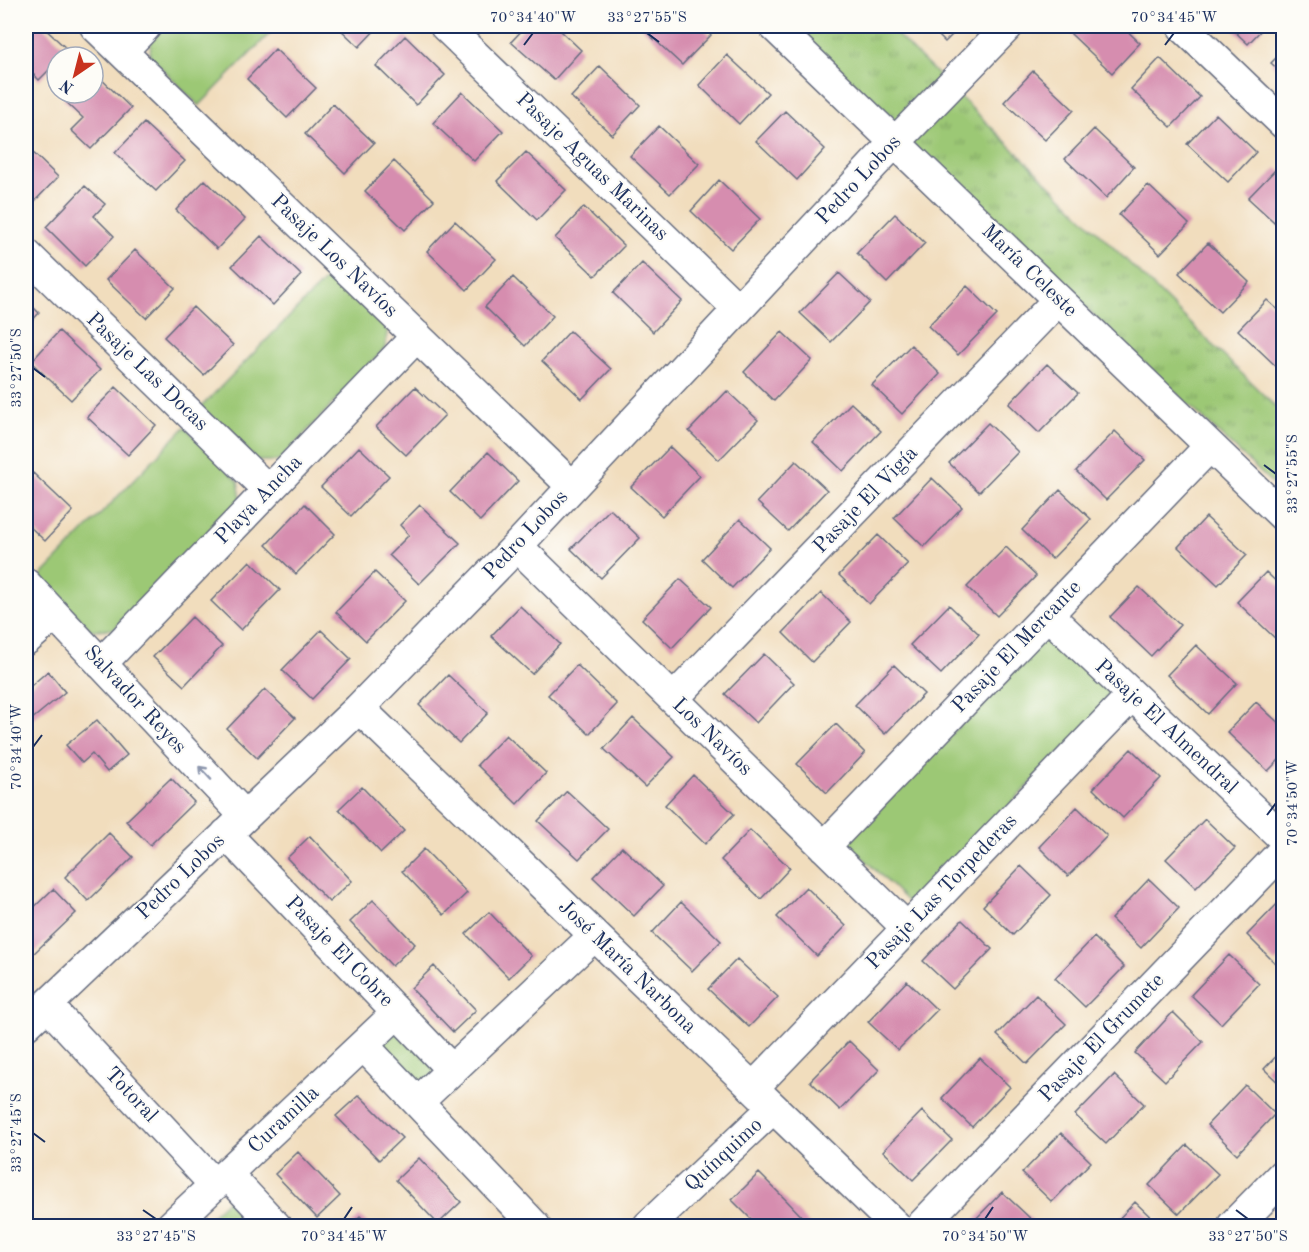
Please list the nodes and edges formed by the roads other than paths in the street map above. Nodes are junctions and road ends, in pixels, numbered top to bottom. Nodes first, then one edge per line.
1 (95, 26) edge
2 (146, 26) edge
3 (445, 26) edge
4 (774, 26) edge
5 (1008, 26) edge
6 (1182, 26) edge
7 (122, 51) junction
8 (1284, 124) edge
9 (895, 142) junction
10 (26, 254) edge
11 (1058, 300) junction
12 (738, 309) junction
13 (417, 336) junction
14 (1210, 446) junction
15 (572, 486) junction
16 (268, 490) junction
17 (1284, 517) edge
18 (517, 546) junction
19 (26, 584) edge
20 (55, 615) junction
21 (1048, 615) junction
22 (26, 640) edge
23 (101, 664) junction
24 (1132, 695) junction
25 (673, 699) junction
26 (359, 708) junction
27 (235, 825) junction
28 (1284, 839) edge
29 (824, 847) junction
30 (1284, 850) edge
31 (907, 928) junction
32 (594, 936) junction
33 (397, 1013) junction
34 (36, 1015) edge
35 (363, 1045) junction
36 (452, 1070) junction
37 (763, 1098) junction
38 (418, 1102) junction
39 (1284, 1175) edge
40 (221, 1179) junction
41 (171, 1227) edge
42 (276, 1227) edge
43 (536, 1227) edge
44 (648, 1227) edge
45 (896, 1227) edge
46 (921, 1227) edge
47 (1234, 1227) edge

1 - 7 street, Pasaje Los Navíos
2 - 7 street
3 - 12 street, Pasaje Aguas Marinas
4 - 9 street, María Celeste
5 - 9 street, Pedro Lobos
6 - 8 street
7 - 13 street, Pasaje Los Navíos
9 - 11 street, María Celeste
9 - 12 street, Pedro Lobos
10 - 16 street, Pasaje Las Docas
11 - 14 street, María Celeste
11 - 25 street, Pasaje El Vigía
12 - 15 street, Pedro Lobos
13 - 15 street, Pasaje Los Navíos
13 - 16 street, Playa Ancha
14 - 17 street, María Celeste
14 - 21 street, Pasaje El Mercante
15 - 18 street, Pedro Lobos
16 - 23 street, Playa Ancha
18 - 25 street, Los Navíos
18 - 26 street, Pedro Lobos
19 - 20 street, Salvador Reyes
20 - 22 street
20 - 23 street, Salvador Reyes
21 - 24 street, Pasaje El Almendral
21 - 29 street, Pasaje El Mercante
27 -> 23 street, Salvador Reyes
24 - 28 street, Pasaje El Almendral
24 - 31 street, Pasaje Las Torpederas
25 - 29 street, Los Navíos
26 - 27 street, Pedro Lobos
26 - 32 street, José María Narbona
27 - 33 street, Pasaje El Cobre
27 - 34 street, Pedro Lobos
29 - 31 street, Los Navíos
30 - 46 street, Pasaje El Grumete
31 - 37 street, Pasaje Las Torpederas
32 - 36 street
32 - 37 street, José María Narbona
33 - 35 street, Curamilla
33 - 36 street, Pasaje El Cobre
34 - 40 street, Totoral
35 - 38 street
35 - 40 street, Curamilla
36 - 38 street
37 - 44 street, Quínquimo
37 - 45 street, José María Narbona
38 - 43 street
39 - 47 street
40 - 41 street, Curamilla
40 - 42 street, Totoral

